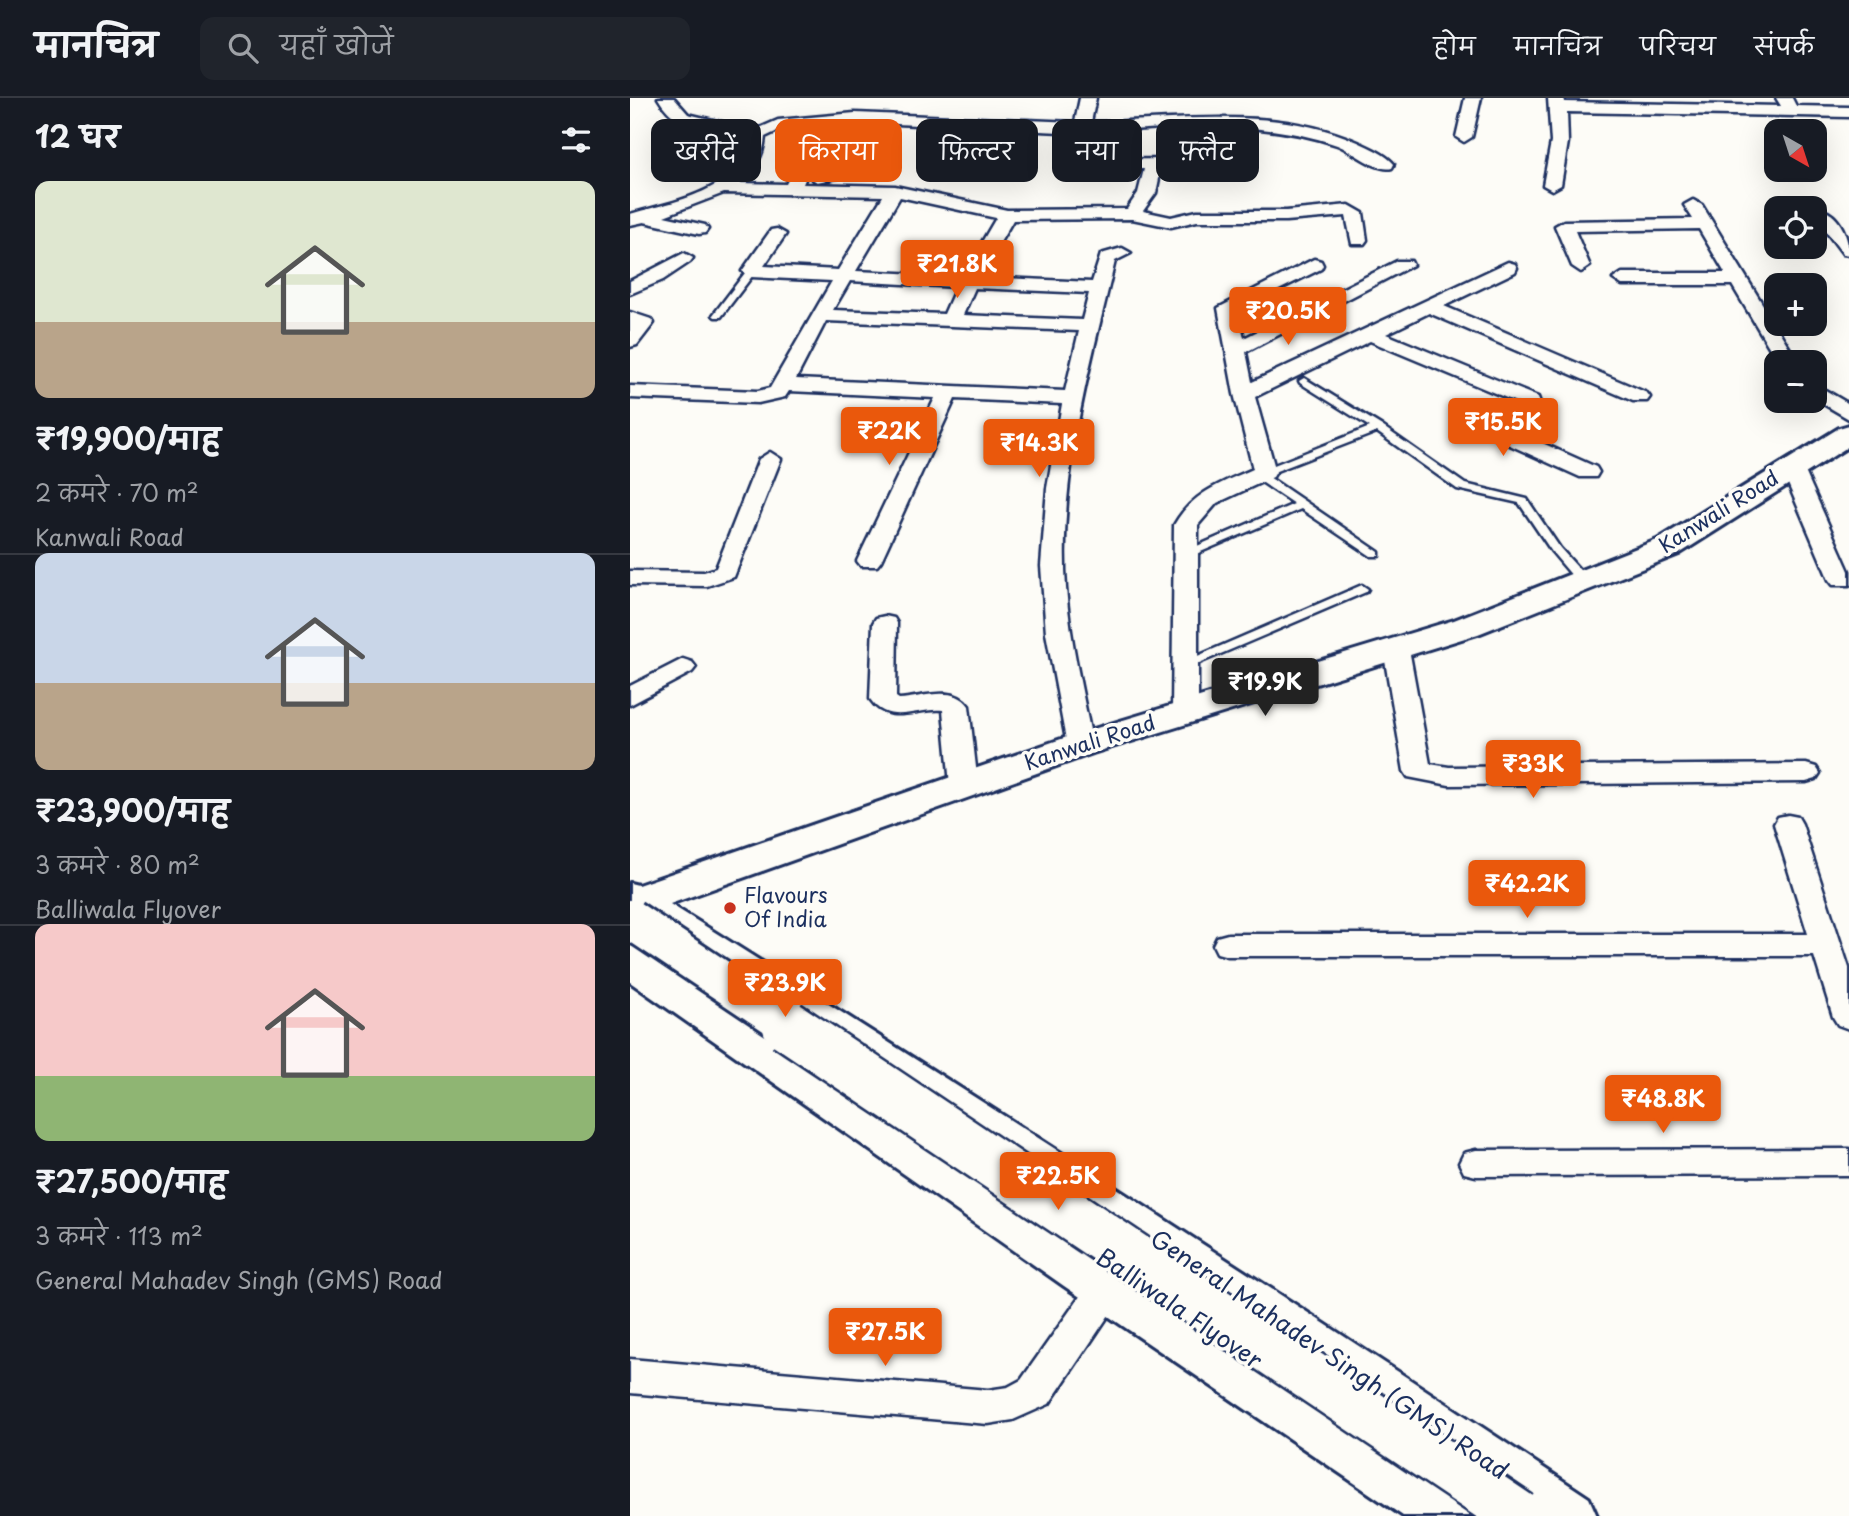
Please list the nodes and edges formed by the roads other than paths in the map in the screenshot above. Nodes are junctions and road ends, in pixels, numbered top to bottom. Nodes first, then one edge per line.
1 (666, 98) edge
2 (868, 98) edge
3 (1088, 98) edge
4 (1473, 98) edge
5 (1558, 103) edge
6 (1788, 104) edge
7 (1849, 112) edge
8 (861, 118) junction
9 (687, 119) edge
10 (1084, 119) edge
11 (1259, 125) edge
12 (1052, 127) edge
13 (761, 132) edge
14 (1464, 137) dead end
15 (1142, 158) edge
16 (1154, 164) joint
17 (1386, 164) dead end
18 (732, 182) edge
19 (803, 182) edge
20 (795, 184) junction
21 (1552, 185) dead end
22 (721, 188) junction
23 (895, 191) junction
24 (1693, 205) dead end
25 (1132, 214) junction
26 (1007, 215) junction
27 (636, 218) edge
28 (1827, 221) edge
29 (1703, 223) junction
30 (699, 229) dead end
31 (777, 234) dead end
32 (1358, 240) dead end
33 (1849, 250) edge
34 (1122, 253) dead end
35 (684, 258) dead end
36 (1314, 265) dead end
37 (1405, 265) dead end
38 (1581, 266) dead end
39 (1508, 268) dead end
40 (751, 271) junction
41 (844, 275) junction
42 (1622, 279) dead end
43 (1736, 279) junction
44 (968, 281) junction
45 (630, 288) edge
46 (1100, 288) junction
47 (1429, 306) junction
48 (718, 315) dead end
49 (820, 315) junction
50 (630, 318) edge
51 (951, 320) junction
52 (1092, 326) junction
53 (1369, 334) junction
54 (630, 341) edge
55 (1236, 350) junction
56 (1780, 350) edge
57 (1304, 381) dead end
58 (785, 385) junction
59 (948, 392) junction
60 (630, 393) edge
61 (1244, 394) junction
62 (1640, 397) dead end
63 (1075, 398) junction
64 (1827, 398) edge
65 (1849, 413) edge
66 (1378, 428) junction
67 (1849, 434) edge
68 (771, 459) dead end
69 (1792, 467) junction
70 (1588, 472) dead end
71 (1262, 473) junction
72 (1301, 505) junction
73 (1375, 554) dead end
74 (1185, 555) junction
75 (869, 561) dead end
76 (630, 578) edge
77 (1841, 580) dead end
78 (1583, 581) junction
79 (1362, 589) dead end
80 (886, 623) dead end
81 (1396, 649) junction
82 (1185, 664) junction
83 (683, 667) dead end
84 (630, 697) edge
85 (1185, 712) junction
86 (1080, 745) junction
87 (1806, 773) dead end
88 (964, 785) junction
89 (1788, 824) dead end
90 (631, 911) edge
91 (1228, 945) dead end
92 (1826, 946) junction
93 (630, 961) edge
94 (743, 969) junction
95 (692, 1004) junction
96 (1849, 1017) edge
97 (830, 1026) junction
98 (779, 1065) junction
99 (1849, 1162) edge
100 (1476, 1163) dead end
101 (1108, 1286) junction
102 (630, 1376) edge
103 (1450, 1516) edge
104 (1484, 1516) edge
105 (1519, 1516) edge
106 (1569, 1516) edge

1 - 9 street
2 - 8 street
3 - 10 street
4 - 14 street
5 - 6 street
5 - 21 street
6 - 7 street
8 - 12 street
8 - 13 street
11 - 17 street
15 - 16 street
16 - 25 street
18 - 22 street
19 - 20 street
20 - 22 street
20 - 23 street
22 - 27 street
23 - 26 street
23 - 41 street
24 - 29 street
25 - 26 street
25 - 32 street
26 - 44 street
27 - 30 street
28 - 33 street
29 - 38 street
29 - 43 street
31 - 40 street
34 - 46 street
35 - 45 street
36 - 55 street
37 - 55 street
39 - 47 street
40 - 41 street
40 - 48 lane
41 - 44 street
41 - 49 street
42 - 43 street
43 - 56 street
44 - 46 street
44 - 51 street
46 - 52 street
47 - 53 street
47 - 62 street
49 - 51 street
49 - 58 street
50 - 54 street
51 - 52 street
52 - 63 street
53 - 61 street
53 - 70 street
55 - 61 street
57 - 66 lane
58 - 59 street
58 - 60 street
59 - 63 street
59 - 75 street
61 - 71 street
63 - 86 street
64 - 65 street
66 - 71 lane
66 - 78 lane
67 - 69 street, Kanwali Road
68 - 76 street
69 - 77 street
69 - 78 street, Kanwali Road
71 - 72 lane
71 - 74 street
72 - 73 lane
72 - 74 lane
74 - 82 street
78 - 81 street, Kanwali Road
79 - 82 lane
80 - 88 street
81 - 85 street, Kanwali Road
81 - 87 street
82 - 85 street
83 - 84 street
85 - 86 street, Kanwali Road
86 - 88 street, Kanwali Road
88 - 90 street, Kanwali Road
89 - 92 street
90 - 94 street, General Mahadev Singh (GMS) Road
90 - 104 street, Balliwala Flyover
90 - 105 street, Balliwala Flyover, bridge
91 - 92 street
92 - 96 street
93 - 95 street
94 - 95 street
94 - 97 street, General Mahadev Singh (GMS) Road
95 - 98 street
97 - 98 street
97 - 106 street, General Mahadev Singh (GMS) Road
98 - 101 street
99 - 100 street
101 - 102 street
101 - 103 street

